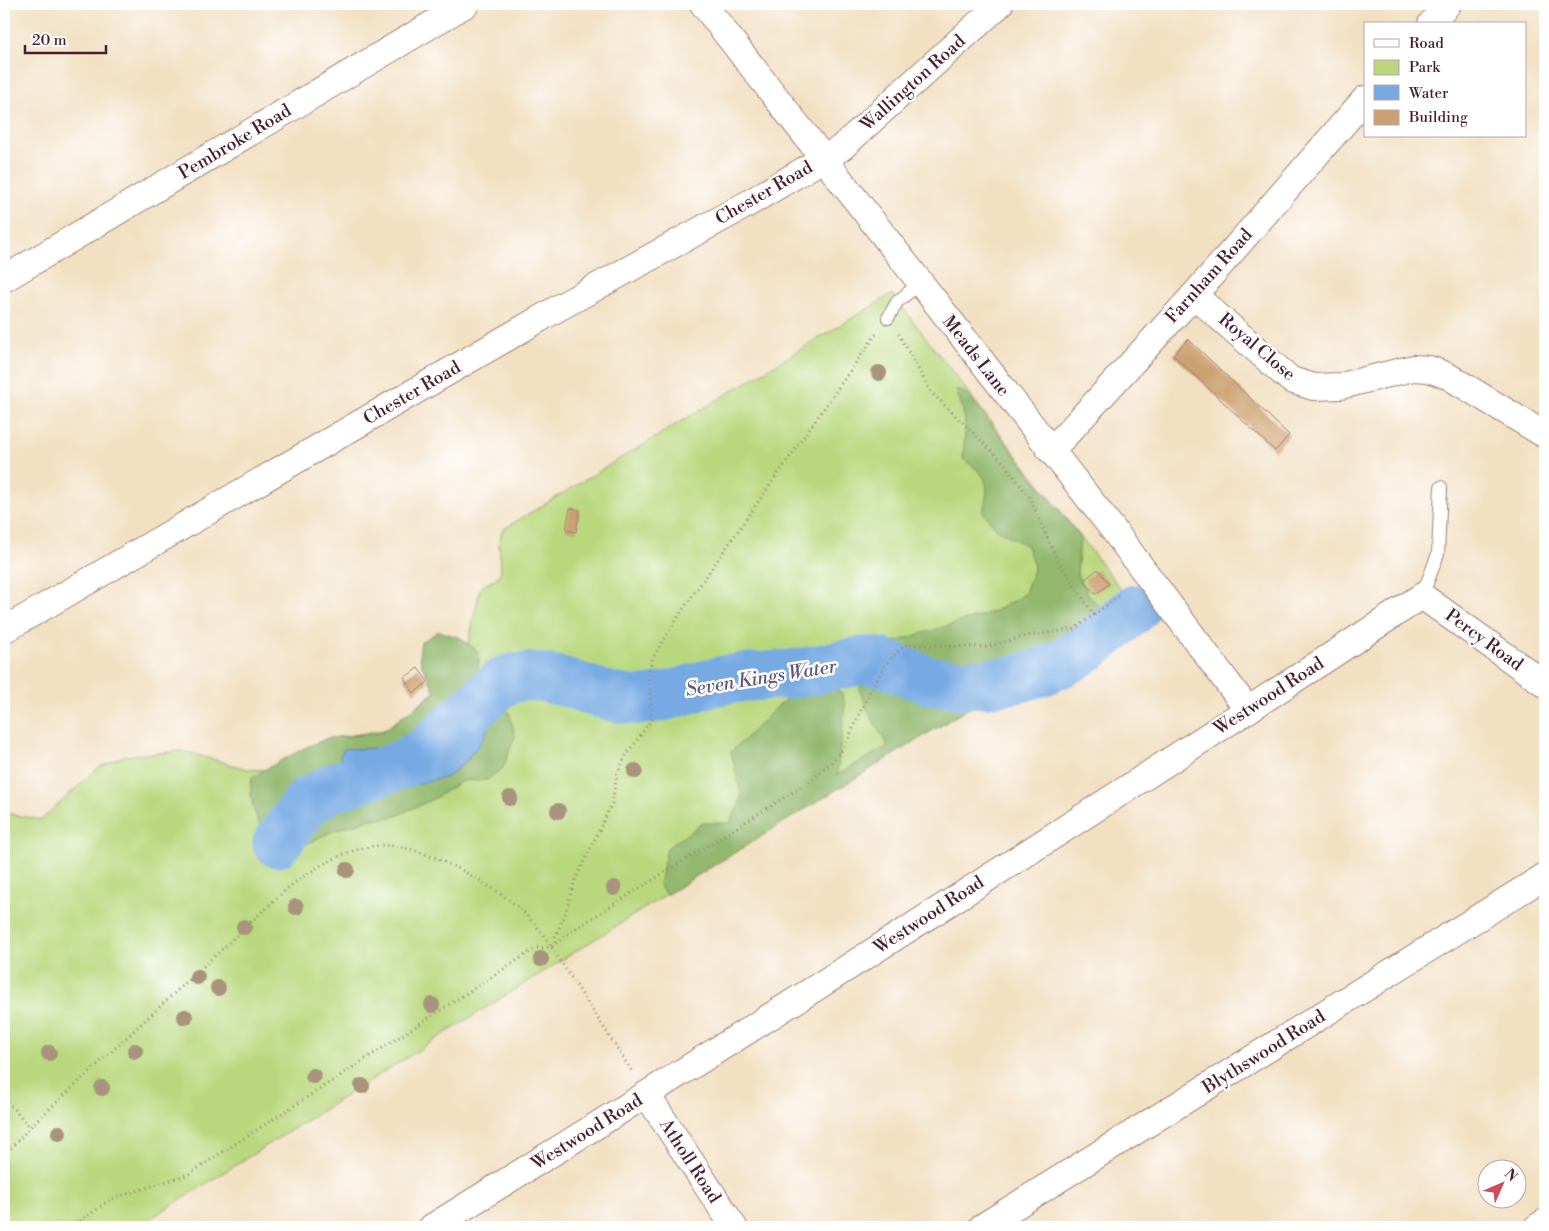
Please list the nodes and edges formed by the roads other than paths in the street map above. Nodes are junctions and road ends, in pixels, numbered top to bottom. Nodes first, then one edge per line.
1 (466, 4) edge
2 (703, 4) edge
3 (1000, 4) edge
4 (1448, 4) edge
5 (1433, 22) edge
6 (1364, 100) edge
7 (822, 159) junction
8 (4, 279) edge
9 (920, 283) junction
10 (1194, 295) junction
11 (888, 318) road end
12 (1545, 435) edge
13 (1049, 449) junction
14 (1441, 487) dead end
15 (1422, 596) junction
16 (4, 630) edge
17 (1545, 684) edge
18 (1248, 710) junction
19 (1545, 876) edge
20 (647, 1095) junction
21 (1545, 1222) edge
22 (432, 1227) edge
23 (734, 1227) edge
24 (982, 1227) edge
25 (1537, 1227) edge

1 - 8 street, Pembroke Road
2 - 7 street, Meads Lane
3 - 7 street, Wallington Road
4 - 5 street
6 - 10 street, Farnham Road
7 - 9 street, Meads Lane
7 - 16 street, Chester Road
9 - 11 lane
9 - 13 street, Meads Lane
10 - 12 street, Royal Close
10 - 13 street, Farnham Road
13 - 18 street, Meads Lane
14 - 15 lane
15 - 17 street, Percy Road
15 - 18 street, Westwood Road
18 - 20 street, Westwood Road
19 - 24 street, Blythswood Road
20 - 22 street, Westwood Road
20 - 23 street, Atholl Road
21 - 25 street

